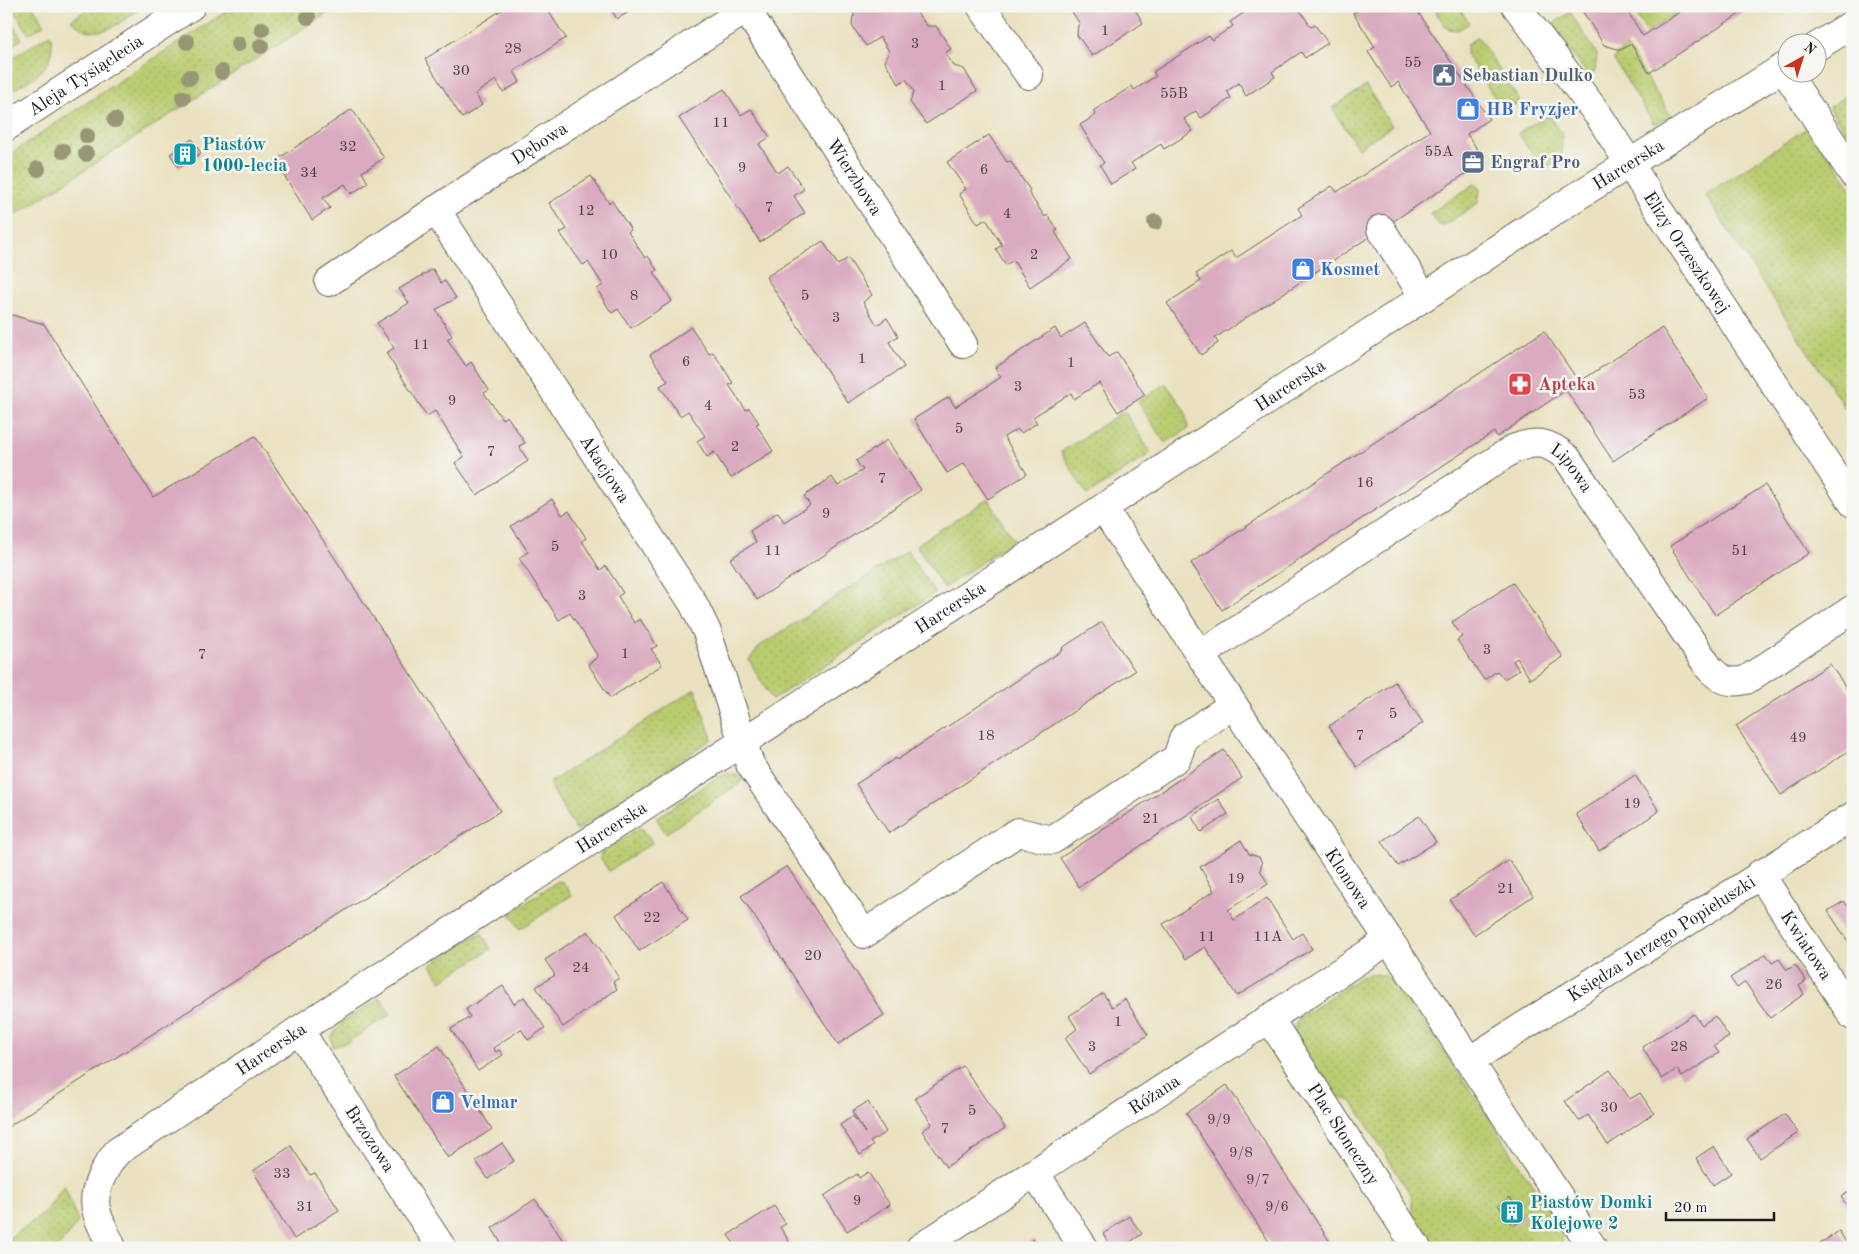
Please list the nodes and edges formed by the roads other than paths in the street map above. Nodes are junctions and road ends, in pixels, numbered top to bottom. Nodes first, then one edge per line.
1 (191, 6) edge
2 (982, 6) edge
3 (1516, 6) edge
4 (749, 8) edge
5 (1853, 24) edge
6 (1826, 41) edge
7 (1776, 73) edge
8 (1029, 75) dead end
9 (1795, 82) edge
10 (6, 127) edge
11 (1630, 163) junction
12 (1853, 174) edge
13 (436, 210) junction
14 (1381, 229) dead end
15 (329, 282) dead end
16 (1424, 297) junction
17 (962, 344) dead end
18 (1853, 503) edge
19 (1102, 508) junction
20 (1853, 609) edge
21 (1200, 655) junction
22 (1233, 705) junction
23 (742, 742) junction
24 (1853, 816) edge
25 (1760, 874) junction
26 (1389, 940) junction
27 (1853, 1016) edge
28 (1269, 1018) junction
29 (299, 1030) junction
30 (1469, 1061) junction
31 (1035, 1173) junction
32 (110, 1247) edge
33 (442, 1248) edge
34 (920, 1248) edge
35 (1084, 1248) edge
36 (1417, 1248) edge
37 (1593, 1248) edge

1 - 10 street, Aleja Tysiąclecia
2 - 8 street
3 - 11 street, Elizy Orzeszkowej
4 - 13 street, Dębowa
4 - 17 street, Wierzbowa
5 - 6 street
7 - 11 street, Harcerska
9 - 12 street
11 - 16 street, Harcerska
11 - 18 street, Elizy Orzeszkowej
13 - 15 street, Dębowa
13 - 23 street, Akacjowa
14 - 16 street
16 - 19 street, Harcerska
19 - 21 street, Klonowa
19 - 23 street, Harcerska
20 - 21 street, Lipowa
21 - 22 street, Klonowa
22 - 23 street, Akacjowa
22 - 26 street, Klonowa
23 - 29 street, Harcerska
24 - 25 street, Księdza Jerzego Popiełuszki
25 - 27 street, Kwiatowa
25 - 30 street, Księdza Jerzego Popiełuszki
26 - 28 street, Różana
26 - 30 street, Klonowa
28 - 31 street, Różana
28 - 36 street, Plac Słoneczny
29 - 32 street, Harcerska
29 - 33 street, Brzozowa
30 - 37 street, Klonowa
31 - 34 street, Różana
31 - 35 street

